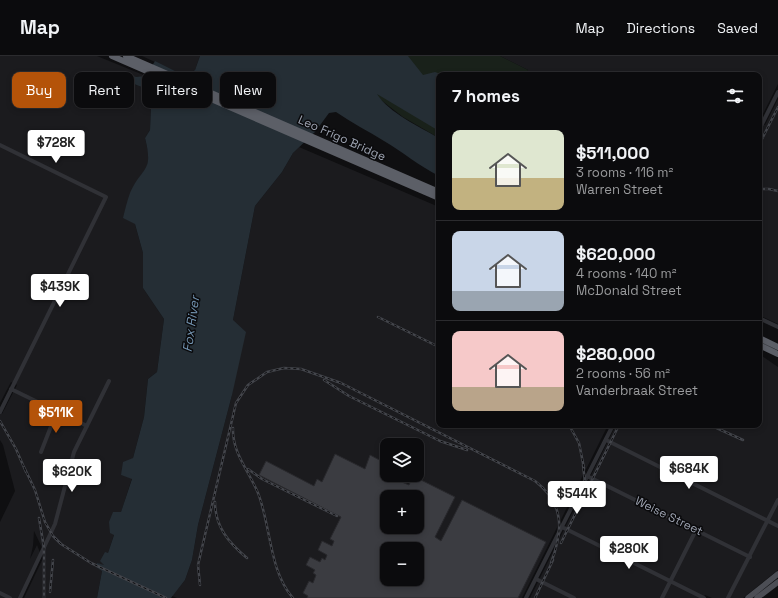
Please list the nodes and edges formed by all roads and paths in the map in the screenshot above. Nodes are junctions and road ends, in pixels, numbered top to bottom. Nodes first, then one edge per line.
1 (112, 56) edge
2 (126, 56) edge
3 (778, 92) edge
4 (762, 124) edge
5 (0, 145) edge
6 (436, 191) edge
7 (436, 197) edge
8 (762, 319) edge
9 (778, 327) edge
10 (762, 339) edge
11 (762, 346) edge
12 (778, 347) edge
13 (778, 354) edge
14 (109, 380) dead end
15 (12, 389) junction
16 (57, 411) junction
17 (0, 412) edge
18 (86, 426) junction
19 (612, 428) edge
20 (606, 440) junction
21 (41, 452) dead end
22 (587, 476) junction
23 (778, 500) edge
24 (768, 521) junction
25 (778, 526) edge
26 (562, 527) junction
27 (696, 530) junction
28 (750, 556) junction
29 (778, 574) edge
30 (536, 579) junction
31 (670, 581) junction
32 (778, 582) edge
33 (0, 593) edge
34 (10, 598) edge
35 (20, 598) edge
36 (526, 598) edge
37 (574, 598) edge
38 (662, 598) edge
39 (704, 598) edge
40 (728, 598) edge
41 (748, 598) edge
42 (758, 598) edge

1 - 7 highway
2 - 6 highway, Leo Frigo Bridge
3 - 4 street
5 - 15 street
8 - 9 street
10 - 12 highway
11 - 13 highway
14 - 18 street
15 - 16 street
15 - 17 street
16 - 18 street
16 - 21 street
18 - 35 street
19 - 20 street
20 - 22 street
20 - 24 street
22 - 26 street
22 - 27 street, Weise Street
23 - 24 street
24 - 25 street
24 - 28 street
26 - 30 street
26 - 31 street
27 - 28 street, Weise Street
27 - 31 street
28 - 40 street
29 - 41 main road
30 - 36 street
30 - 37 street
31 - 38 street
31 - 39 street
32 - 42 main road
33 - 34 street

